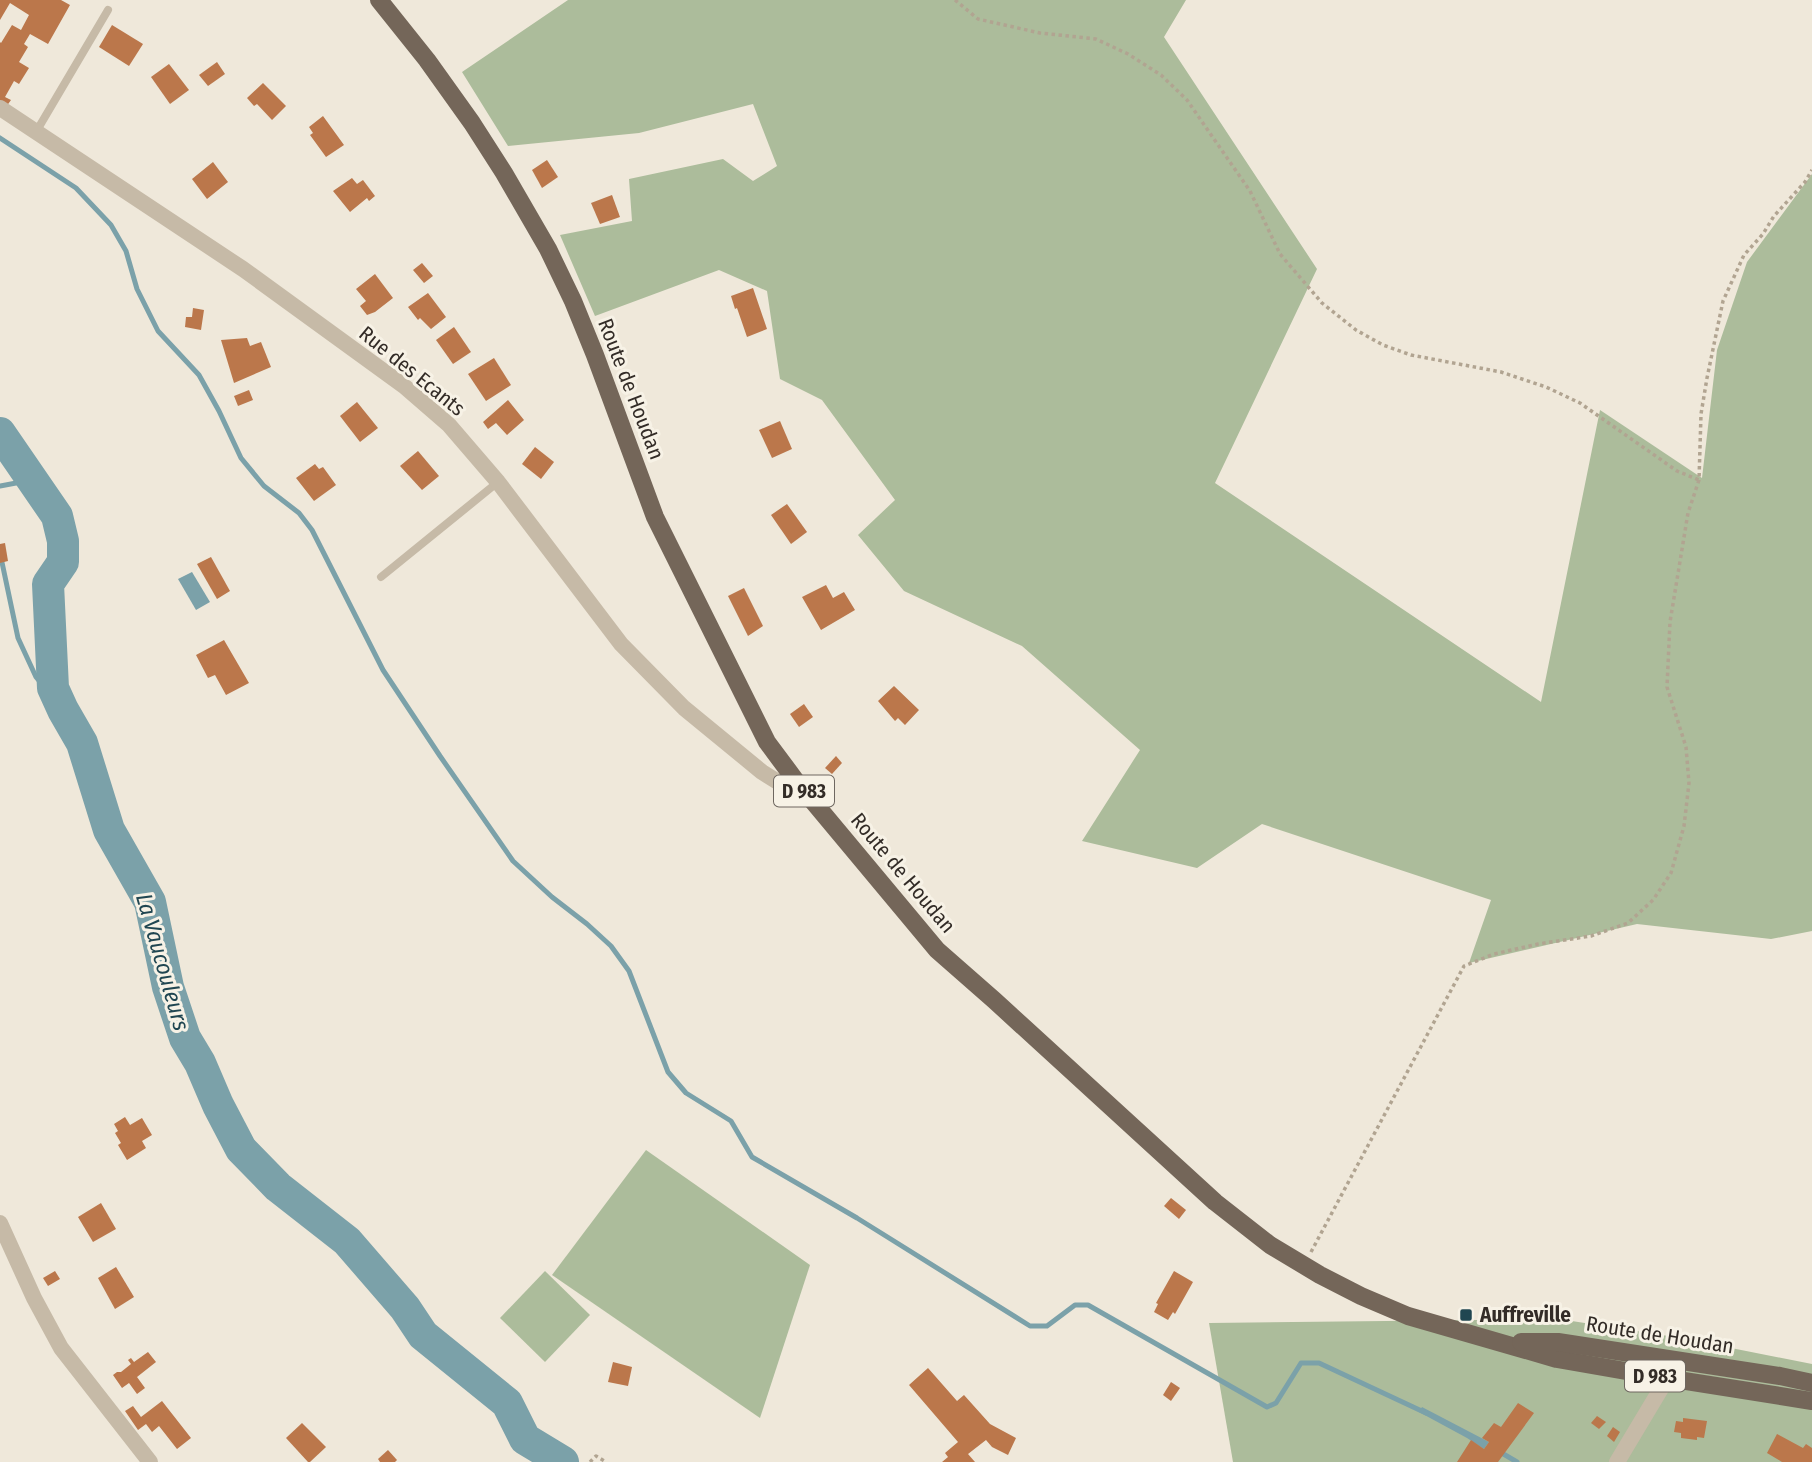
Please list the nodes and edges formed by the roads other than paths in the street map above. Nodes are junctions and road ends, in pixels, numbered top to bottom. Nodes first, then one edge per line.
1 (379, 0) edge
2 (108, 10) dead end
3 (0, 108) edge
4 (36, 132) junction
5 (498, 482) junction
6 (381, 577) dead end
7 (796, 781) junction
8 (0, 1223) edge
9 (1500, 1342) junction
10 (1671, 1360) junction
11 (1666, 1378) junction
12 (1812, 1383) edge
13 (1812, 1401) edge
14 (150, 1462) edge
15 (1617, 1462) edge

1 - 7 main road, Route de Houdan / D 983
2 - 4 lane
3 - 4 street, Rue des Ecants
4 - 5 street, Rue des Ecants
5 - 6 lane
5 - 7 street, Rue des Ecants
7 - 9 main road, Route de Houdan / D 983
8 - 14 street
9 - 10 main road, Route de Houdan / D 983
9 - 11 main road, Route de Houdan / D 983
10 - 11 street
10 - 12 main road, Route de Houdan / D 983
11 - 13 main road, Route de Houdan / D 983
11 - 15 street

